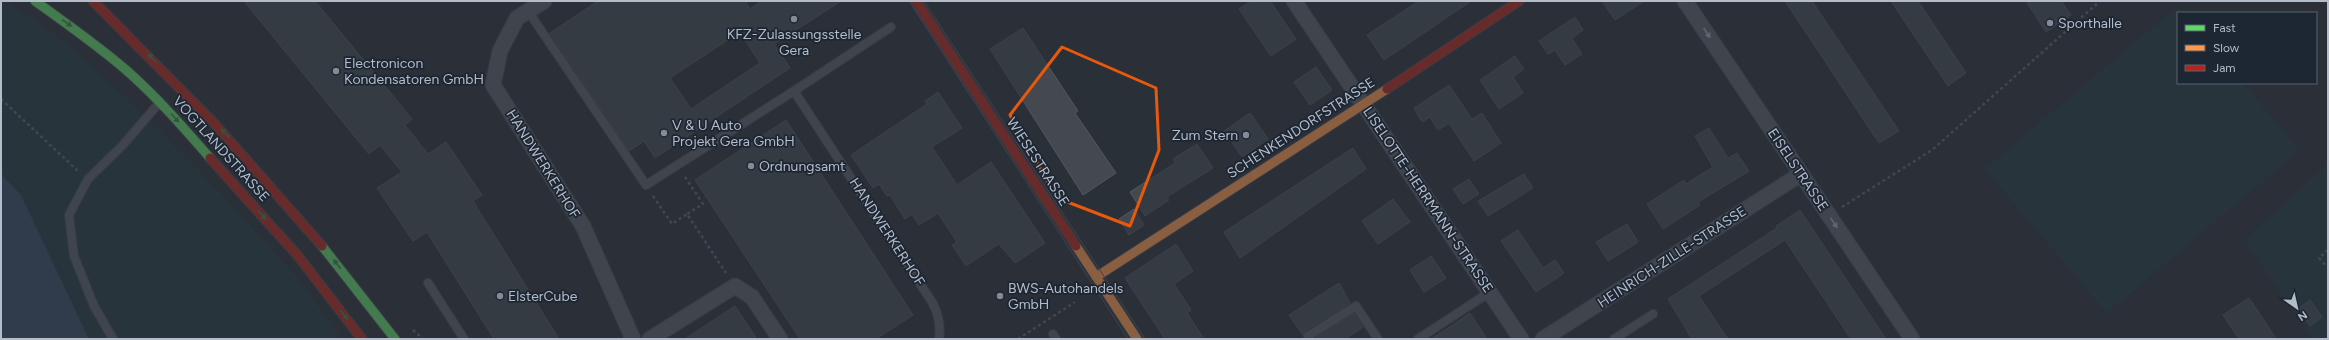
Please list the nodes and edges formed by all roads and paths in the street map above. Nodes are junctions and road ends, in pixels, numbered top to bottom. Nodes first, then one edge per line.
1 (35, 1) edge
2 (93, 1) edge
3 (544, 1) edge
4 (1294, 1) edge
5 (1519, 1) edge
6 (1686, 1) edge
7 (2100, 1) edge
8 (2321, 1) edge
9 (2325, 1) edge
10 (924, 4) edge
11 (528, 11) junction
12 (891, 28) dead end
13 (794, 91) junction
14 (1, 99) edge
15 (160, 102) junction
16 (1364, 105) junction
17 (1801, 174) junction
18 (685, 177) dead end
19 (88, 180) junction
20 (642, 188) junction
21 (687, 214) junction
22 (1828, 215) junction
23 (2328, 250) edge
24 (2328, 268) edge
25 (1096, 277) junction
26 (428, 282) dead end
27 (735, 286) junction
28 (1490, 292) junction
29 (1075, 302) dead end
30 (1653, 314) dead end
31 (1308, 336) dead end
32 (113, 339) edge
33 (362, 339) edge
34 (395, 339) edge
35 (464, 339) edge
36 (634, 339) edge
37 (650, 339) edge
38 (780, 339) edge
39 (939, 339) edge
40 (1018, 339) edge
41 (1137, 339) edge
42 (1378, 339) edge
43 (1418, 339) edge
44 (1521, 339) edge
45 (1543, 339) edge
46 (1614, 339) edge
47 (1912, 339) edge

1 -> 15 main road, VOGTLANDSTRASSE
34 -> 2 main road, VOGTLANDSTRASSE
3 - 11 street, HANDWERKERHOF
4 - 16 street, LISELOTTE-HERRMANN-STRASSE
5 - 16 main road, SCHENKENDORFSTRASSE
6 -> 17 street, EISELSTRASSE
7 - 22 path
8 - 9 path
10 - 25 main road, WIESESTRASSE
11 - 20 lane
11 - 36 street, HANDWERKERHOF
12 - 13 lane
13 - 20 lane
13 - 39 lane, HANDWERKERHOF
14 - 19 path
15 - 19 lane
15 -> 33 main road, VOGTLANDSTRASSE
16 - 25 main road, SCHENKENDORFSTRASSE
16 - 28 street, LISELOTTE-HERRMANN-STRASSE
17 - 22 street, EISELSTRASSE
17 - 45 street, HEINRICH-ZILLE-STRASSE
18 - 21 path
19 - 32 lane
20 - 21 path
21 - 27 path
22 -> 47 street, EISELSTRASSE
23 - 24 path
25 - 41 main road, WIESESTRASSE
26 - 35 lane
27 - 37 street
27 - 38 street
28 - 43 lane
28 - 44 street, LISELOTTE-HERRMANN-STRASSE
29 - 40 path
30 - 46 lane
31 - 42 lane

